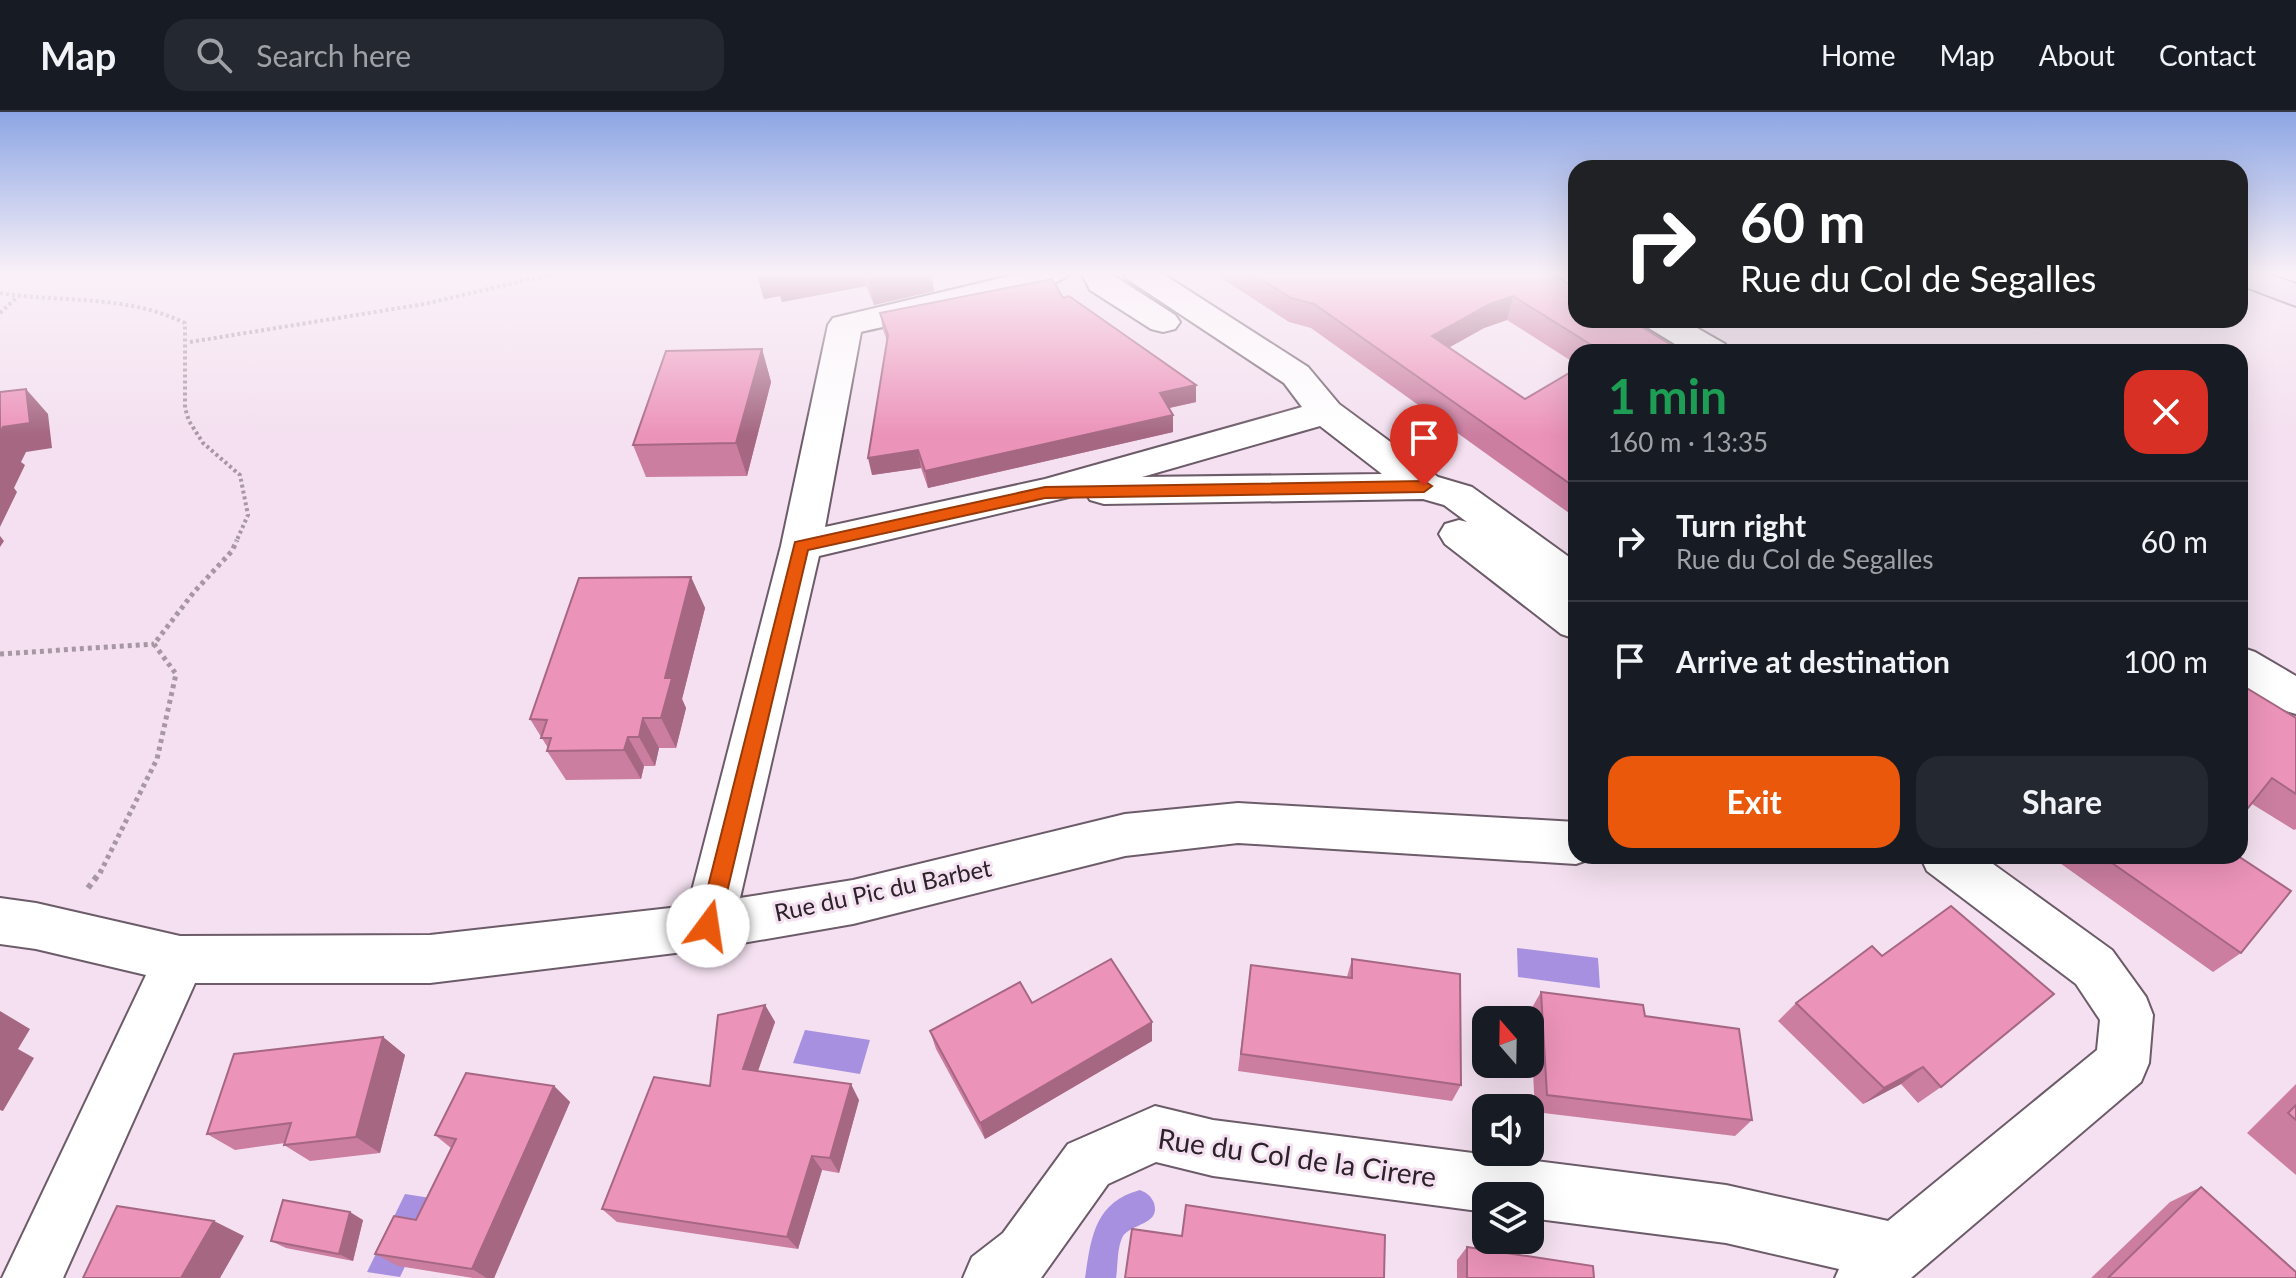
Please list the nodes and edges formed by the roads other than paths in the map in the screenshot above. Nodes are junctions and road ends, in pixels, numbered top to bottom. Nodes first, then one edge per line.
1 (845, 326) edge
2 (1171, 326) edge
3 (1221, 326) edge
4 (1672, 328) edge
5 (1700, 344) edge
6 (1326, 412) junction
7 (1424, 486) junction
8 (1045, 492) junction
9 (801, 546) junction
10 (1568, 577) edge
11 (1568, 617) edge
12 (2248, 669) edge
13 (2296, 697) edge
14 (1568, 843) edge
15 (1955, 864) edge
16 (0, 921) edge
17 (708, 926) junction
18 (180, 960) junction
19 (1880, 1265) edge
20 (32, 1278) edge
21 (993, 1278) edge

1 - 9 street
2 - 6 street
3 - 6 street
4 - 5 street
6 - 7 street
6 - 8 street
7 - 8 street
7 - 10 street
7 - 11 street
8 - 9 street
9 - 17 street
12 - 13 street
14 - 17 street, Rue du Pic du Barbet
15 - 19 street
16 - 18 street, Rue du Pic du Barbet
17 - 18 street, Rue du Pic du Barbet
18 - 20 street
19 - 21 street, Rue du Col de la Cirere

